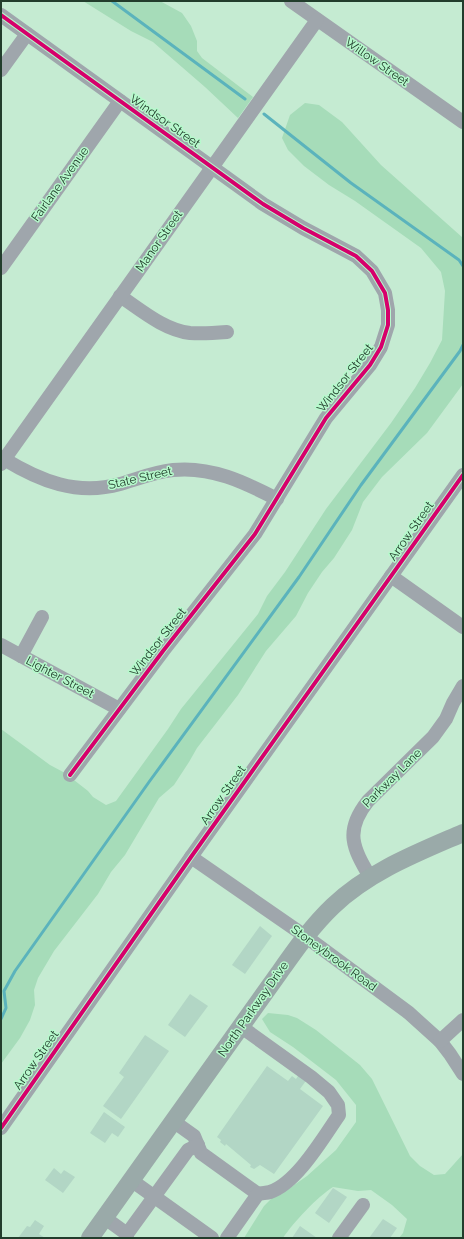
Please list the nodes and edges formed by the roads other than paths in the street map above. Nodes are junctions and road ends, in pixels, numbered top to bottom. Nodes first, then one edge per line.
1 (292, 1) edge
2 (1, 15) edge
3 (317, 20) junction
4 (27, 34) junction
5 (1, 70) edge
6 (120, 101) junction
7 (463, 122) edge
8 (212, 167) junction
9 (1, 268) edge
10 (120, 296) junction
11 (227, 332) dead end
12 (3, 461) edge
13 (463, 475) edge
14 (277, 498) junction
15 (391, 576) junction
16 (42, 617) dead end
17 (463, 627) edge
18 (1, 645) edge
19 (21, 656) junction
20 (463, 686) edge
21 (119, 709) junction
22 (70, 775) dead end
23 (463, 833) edge
24 (191, 857) junction
25 (370, 877) junction
26 (305, 936) junction
27 (463, 1020) edge
28 (240, 1026) junction
29 (440, 1042) junction
30 (463, 1074) edge
31 (173, 1121) junction
32 (1, 1128) edge
33 (198, 1145) junction
34 (132, 1180) junction
35 (258, 1194) junction
36 (154, 1196) junction
37 (363, 1205) dead end
38 (105, 1218) junction
39 (128, 1236) edge
40 (90, 1238) edge
41 (212, 1238) edge
42 (227, 1238) edge
43 (339, 1238) edge

1 - 3 street, Willow Street
2 - 4 street, Windsor Street
3 - 7 street, Willow Street
3 - 8 street, Manor Street
4 - 5 street
4 - 6 street, Windsor Street
6 - 8 street, Windsor Street
6 - 9 street, Fairlane Avenue
8 - 10 street, Manor Street
8 - 14 street, Windsor Street
10 - 11 street
10 - 12 street, Manor Street
12 - 14 street, State Street
13 - 15 street, Arrow Street
14 - 21 street, Windsor Street
15 - 17 street
15 - 24 street, Arrow Street
16 - 19 street
18 - 19 street, Lighter Street
19 - 21 street, Lighter Street
20 - 25 street, Parkway Lane
21 - 22 street, Windsor Street
23 - 25 main road, North Parkway Drive
24 - 26 street, Stoneybrook Road
24 - 32 street, Arrow Street
25 - 26 main road, North Parkway Drive
26 - 28 main road, North Parkway Drive
26 - 29 street, Stoneybrook Road
27 - 29 street
28 - 31 main road, North Parkway Drive
28 - 35 street
29 - 30 street, Stoneybrook Road
31 - 33 street
31 - 34 main road, North Parkway Drive
33 - 35 street
33 - 36 street
34 - 36 street
34 - 38 main road, North Parkway Drive
35 - 42 street
36 - 39 street
36 - 41 street
37 - 43 street
38 - 39 street
38 - 40 main road, North Parkway Drive

